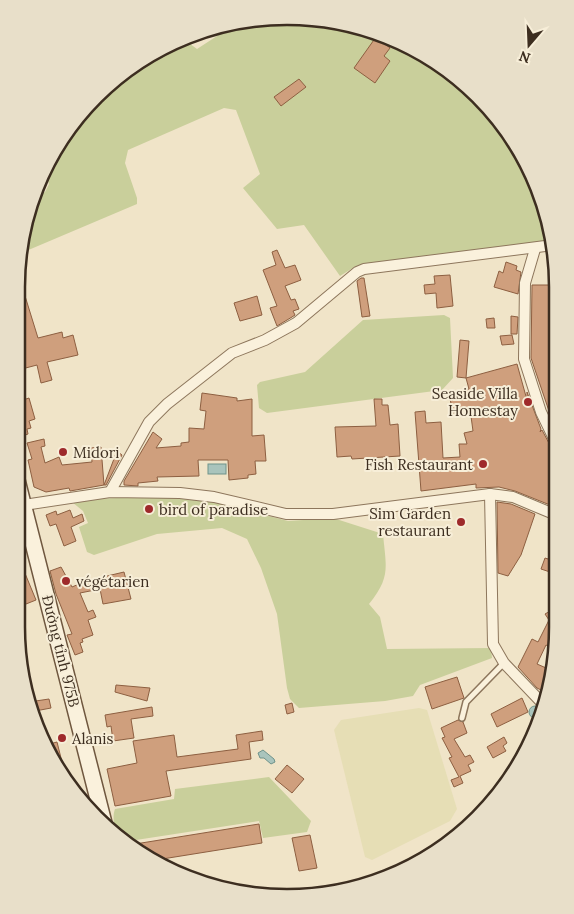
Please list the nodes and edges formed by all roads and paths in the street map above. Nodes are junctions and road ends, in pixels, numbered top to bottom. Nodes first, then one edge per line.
1 (546, 247) edge
2 (535, 249) junction
3 (547, 425) joint
4 (549, 429) edge
5 (110, 492) junction
6 (490, 494) junction
7 (25, 505) edge
8 (25, 509) edge
9 (549, 510) edge
10 (504, 663) junction
11 (539, 699) edge
12 (462, 718) dead end
13 (101, 811) edge

1 - 2 street
2 - 3 street
2 - 5 street
3 - 4 street
5 - 6 street
5 - 7 street
6 - 9 street
6 - 10 street
8 - 13 main road, Đường tỉnh 975B
10 - 11 street
10 - 12 lane

